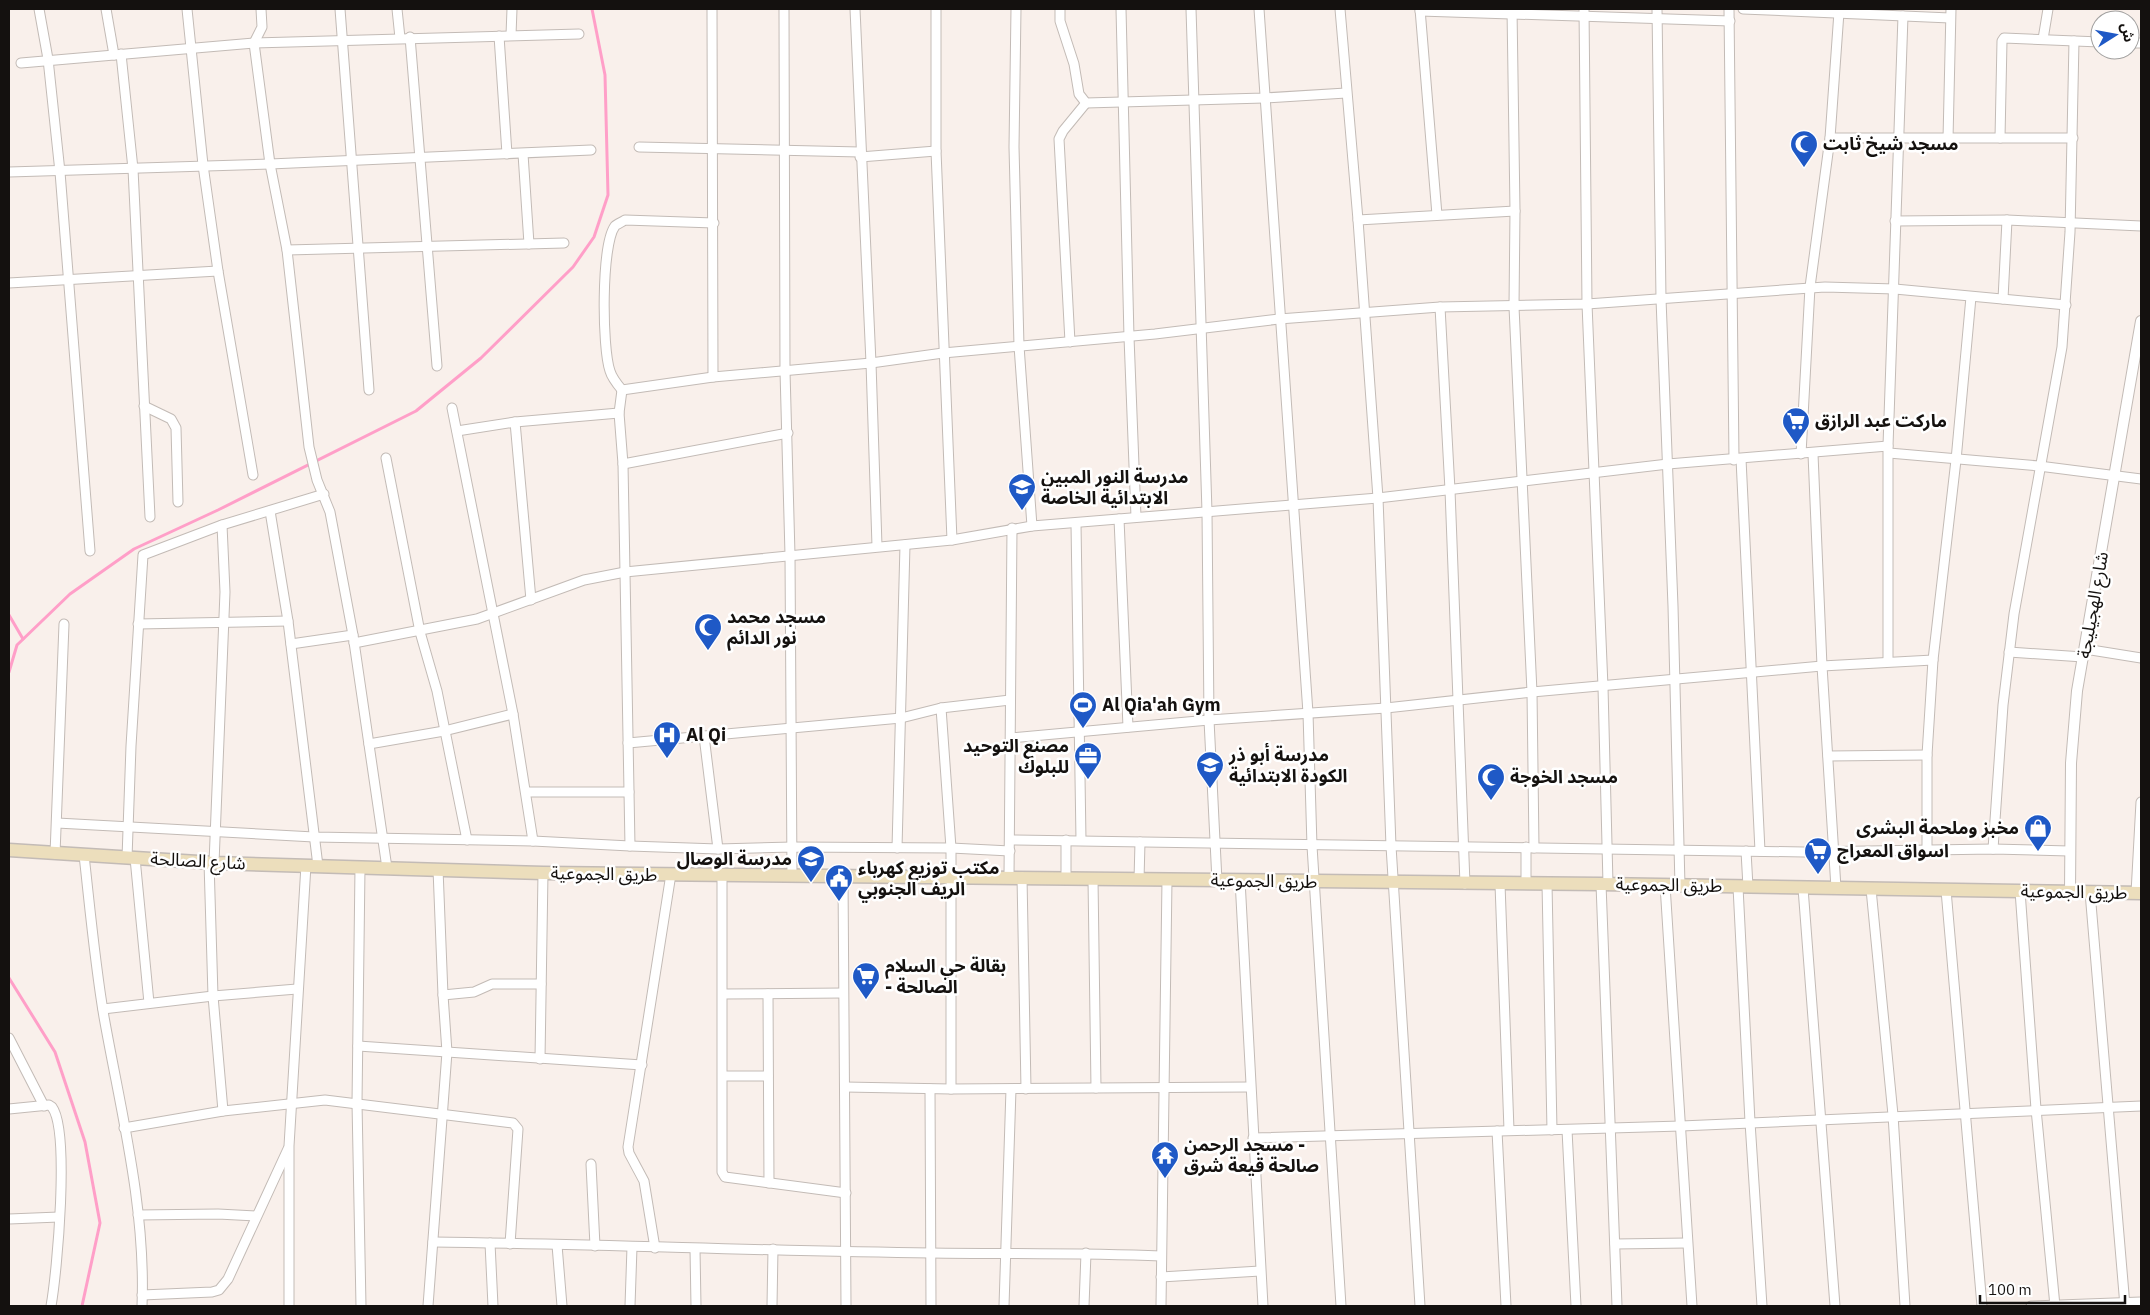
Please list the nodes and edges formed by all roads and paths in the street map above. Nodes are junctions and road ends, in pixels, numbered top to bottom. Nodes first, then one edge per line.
1 (39, 9) edge
2 (106, 9) edge
3 (187, 9) edge
4 (261, 9) edge
5 (340, 9) edge
6 (397, 9) edge
7 (512, 9) edge
8 (712, 9) edge
9 (784, 9) edge
10 (855, 9) edge
11 (936, 9) edge
12 (1016, 9) edge
13 (1060, 9) edge
14 (1121, 9) edge
15 (1191, 9) edge
16 (1259, 9) edge
17 (1340, 9) edge
18 (1657, 9) edge
19 (1729, 9) edge
20 (1743, 9) edge
21 (2048, 9) edge
22 (1420, 10) edge
23 (1806, 10) edge
24 (1512, 12) edge
25 (1839, 12) junction
26 (1877, 12) edge
27 (1584, 14) edge
28 (1951, 14) edge
29 (1903, 16) junction
30 (1657, 20) junction
31 (1730, 21) junction
32 (580, 34) dead end
33 (510, 35) junction
34 (499, 36) junction
35 (400, 38) junction
36 (410, 38) junction
37 (343, 39) junction
38 (2043, 39) junction
39 (2074, 41) junction
40 (2090, 42) edge
41 (254, 43) junction
42 (191, 47) junction
43 (118, 54) junction
44 (48, 59) junction
45 (21, 62) dead end
46 (1346, 93) junction
47 (1264, 98) junction
48 (1195, 100) junction
49 (1086, 103) junction
50 (1122, 103) junction
51 (1898, 137) junction
52 (1830, 138) junction
53 (2000, 138) junction
54 (2073, 138) junction
55 (1948, 139) junction
56 (639, 147) dead end
57 (591, 150) dead end
58 (714, 150) junction
59 (785, 150) junction
60 (936, 151) junction
61 (507, 154) junction
62 (523, 154) junction
63 (860, 154) junction
64 (419, 159) junction
65 (351, 161) junction
66 (270, 164) junction
67 (203, 165) junction
68 (133, 169) junction
69 (9, 172) edge
70 (60, 172) junction
71 (1515, 211) junction
72 (1437, 215) junction
73 (1358, 220) junction
74 (2007, 220) junction
75 (1895, 221) junction
76 (2070, 222) junction
77 (714, 223) junction
78 (2141, 226) edge
79 (564, 243) dead end
80 (529, 244) junction
81 (429, 247) junction
82 (359, 248) junction
83 (287, 250) junction
84 (218, 271) junction
85 (137, 277) junction
86 (67, 280) junction
87 (9, 283) edge
88 (1810, 287) junction
89 (1895, 289) junction
90 (1732, 292) junction
91 (1971, 297) junction
92 (1660, 299) junction
93 (2003, 299) junction
94 (1587, 304) junction
95 (2066, 305) junction
96 (1440, 307) junction
97 (1514, 307) junction
98 (1364, 313) junction
99 (1279, 319) junction
100 (2141, 321) edge
101 (1200, 328) junction
102 (1129, 337) junction
103 (1070, 342) junction
104 (1019, 346) junction
105 (943, 353) junction
106 (871, 363) junction
107 (437, 366) dead end
108 (784, 371) junction
109 (713, 377) junction
110 (369, 390) dead end
111 (622, 390) junction
112 (144, 406) junction
113 (452, 408) dead end
114 (619, 413) junction
115 (515, 422) junction
116 (457, 431) junction
117 (788, 433) junction
118 (1889, 449) junction
119 (1801, 454) junction
120 (1813, 454) junction
121 (386, 458) dead end
122 (1738, 460) junction
123 (1956, 460) junction
124 (623, 464) junction
125 (1668, 464) junction
126 (2039, 466) junction
127 (1594, 473) junction
128 (253, 474) dead end
129 (2115, 476) junction
130 (2141, 479) edge
131 (1521, 482) junction
132 (1450, 490) junction
133 (324, 494) junction
134 (1378, 498) junction
135 (178, 502) dead end
136 (1292, 504) junction
137 (270, 510) junction
138 (1207, 512) junction
139 (150, 517) dead end
140 (1136, 517) junction
141 (1118, 519) junction
142 (1076, 524) junction
143 (222, 525) junction
144 (1032, 526) junction
145 (1012, 528) junction
146 (952, 540) junction
147 (905, 545) junction
148 (876, 546) junction
149 (90, 551) dead end
150 (790, 555) junction
151 (625, 572) junction
152 (531, 600) junction
153 (493, 614) junction
154 (288, 621) junction
155 (64, 624) dead end
156 (138, 624) junction
157 (224, 624) junction
158 (420, 632) junction
159 (353, 639) junction
160 (291, 644) junction
161 (2009, 652) junction
162 (2084, 653) junction
163 (2141, 658) edge
164 (1933, 660) junction
165 (1888, 661) junction
166 (1822, 666) junction
167 (1752, 672) junction
168 (1675, 680) junction
169 (1603, 687) junction
170 (1532, 692) junction
171 (1010, 700) junction
172 (1459, 701) junction
173 (941, 708) junction
174 (1386, 708) junction
175 (1308, 713) junction
176 (513, 714) junction
177 (901, 718) junction
178 (1209, 720) junction
179 (1128, 727) junction
180 (791, 729) junction
181 (444, 731) junction
182 (1080, 732) junction
183 (704, 736) junction
184 (1010, 738) junction
185 (370, 744) junction
186 (628, 744) junction
187 (1927, 755) junction
188 (1828, 756) junction
189 (527, 792) junction
190 (629, 792) junction
191 (2141, 802) edge
192 (57, 823) junction
193 (128, 826) junction
194 (215, 832) junction
195 (314, 837) junction
196 (383, 837) junction
197 (467, 840) junction
198 (1010, 840) junction
199 (1066, 840) junction
200 (1081, 840) junction
201 (533, 841) junction
202 (1140, 842) junction
203 (1215, 842) junction
204 (630, 846) junction
205 (1312, 846) junction
206 (1391, 846) junction
207 (793, 847) junction
208 (1463, 847) junction
209 (897, 848) junction
210 (951, 848) junction
211 (1530, 848) junction
212 (718, 849) junction
213 (1608, 849) junction
214 (1678, 849) junction
215 (1927, 849) junction
216 (1993, 849) junction
217 (9, 850) edge
218 (1010, 851) junction
219 (1746, 851) junction
220 (1760, 851) junction
221 (2069, 851) junction
222 (2140, 851) edge
223 (1834, 852) junction
224 (55, 854) junction
225 (84, 855) junction
226 (131, 858) junction
227 (212, 862) junction
228 (312, 866) junction
229 (360, 868) junction
230 (387, 868) junction
231 (438, 870) junction
232 (543, 873) junction
233 (671, 874) junction
234 (722, 875) junction
235 (792, 876) junction
236 (842, 876) junction
237 (949, 876) junction
238 (1015, 877) junction
239 (1066, 879) junction
240 (1094, 879) junction
241 (1139, 880) junction
242 (1167, 880) junction
243 (1240, 880) junction
244 (1217, 881) junction
245 (1315, 882) junction
246 (1393, 882) junction
247 (1465, 884) junction
248 (1500, 884) junction
249 (1526, 884) junction
250 (1547, 884) junction
251 (1604, 884) junction
252 (1665, 885) junction
253 (1680, 886) junction
254 (1743, 887) junction
255 (1804, 888) junction
256 (1836, 888) junction
257 (1871, 889) junction
258 (1946, 890) junction
259 (2020, 891) junction
260 (2070, 892) junction
261 (2090, 892) junction
262 (2139, 893) edge
263 (541, 984) junction
264 (297, 989) junction
265 (844, 993) junction
266 (723, 994) junction
267 (768, 994) junction
268 (443, 995) junction
269 (213, 996) junction
270 (149, 1003) junction
271 (103, 1009) junction
272 (9, 1038) edge
273 (358, 1046) junction
274 (447, 1052) junction
275 (540, 1059) junction
276 (642, 1065) junction
277 (723, 1076) junction
278 (768, 1076) junction
279 (845, 1087) junction
280 (1249, 1087) junction
281 (1096, 1088) junction
282 (1164, 1088) junction
283 (930, 1089) junction
284 (1011, 1089) junction
285 (1026, 1089) junction
286 (952, 1090) junction
287 (292, 1103) junction
288 (357, 1104) junction
289 (44, 1106) junction
290 (2141, 1106) edge
291 (2108, 1107) junction
292 (9, 1109) edge
293 (2036, 1109) junction
294 (223, 1111) junction
295 (1964, 1113) junction
296 (443, 1115) junction
297 (1893, 1115) junction
298 (1821, 1119) junction
299 (1750, 1122) junction
300 (1681, 1126) junction
301 (124, 1128) junction
302 (1609, 1128) junction
303 (1509, 1130) junction
304 (1552, 1130) junction
305 (1567, 1130) junction
306 (1497, 1131) junction
307 (1409, 1133) junction
308 (1331, 1136) junction
309 (1253, 1138) junction
310 (289, 1146) junction
311 (590, 1164) dead end
312 (769, 1184) junction
313 (846, 1193) junction
314 (138, 1216) junction
315 (256, 1216) junction
316 (59, 1217) junction
317 (9, 1219) edge
318 (433, 1242) junction
319 (490, 1243) junction
320 (1688, 1243) junction
321 (510, 1244) junction
322 (557, 1244) junction
323 (1615, 1244) junction
324 (595, 1246) junction
325 (632, 1248) junction
326 (655, 1248) junction
327 (695, 1249) junction
328 (773, 1249) junction
329 (846, 1251) junction
330 (1005, 1252) junction
331 (932, 1253) junction
332 (1086, 1253) junction
333 (1161, 1256) junction
334 (1260, 1271) junction
335 (1161, 1277) junction
336 (142, 1295) junction
337 (2141, 1302) edge
338 (2125, 1304) edge
339 (51, 1306) edge
340 (142, 1306) edge
341 (288, 1306) edge
342 (361, 1306) edge
343 (428, 1306) edge
344 (493, 1306) edge
345 (562, 1306) edge
346 (630, 1306) edge
347 (696, 1306) edge
348 (772, 1306) edge
349 (846, 1306) edge
350 (931, 1306) edge
351 (1004, 1306) edge
352 (1084, 1306) edge
353 (1161, 1306) edge
354 (1262, 1306) edge
355 (1341, 1306) edge
356 (1420, 1306) edge
357 (1506, 1306) edge
358 (1576, 1306) edge
359 (1617, 1306) edge
360 (1692, 1306) edge
361 (1762, 1306) edge
362 (1835, 1306) edge
363 (1905, 1306) edge
364 (1982, 1306) edge
365 (2031, 1306) edge
366 (2055, 1306) edge

1 - 44 street
2 - 43 street
3 - 42 street
4 - 41 street
5 - 37 street
6 - 35 street
7 - 33 street
8 - 58 street
9 - 59 street
10 - 63 street
11 - 60 street
12 - 104 street
13 - 49 street
14 - 50 street
15 - 48 street
16 - 47 street
17 - 46 street
18 - 30 street
19 - 31 street
20 - 23 street
21 - 38 street
22 - 24 street
22 - 72 street
23 - 25 street
24 - 27 street
24 - 71 street
25 - 26 street
25 - 52 street
26 - 29 street
27 - 30 street
27 - 94 street
28 - 29 street
28 - 55 street
29 - 51 street
30 - 31 street
30 - 92 street
31 - 90 street
32 - 33 street
33 - 34 street
34 - 36 street
34 - 61 street
35 - 36 street
35 - 37 street
36 - 64 street
37 - 41 street
37 - 65 street
38 - 39 street
38 - 53 street
39 - 40 street
39 - 54 street
41 - 42 street
41 - 66 street
42 - 43 street
42 - 67 street
43 - 44 street
43 - 68 street
44 - 45 street
44 - 70 street
46 - 47 street
46 - 73 street
47 - 48 street
47 - 99 street
48 - 50 street
48 - 101 street
49 - 50 street
49 - 103 street
50 - 102 street
51 - 52 street
51 - 55 street
51 - 75 street
52 - 88 street
53 - 54 street
53 - 55 street
54 - 76 street
56 - 58 street
57 - 62 street
58 - 59 street
58 - 77 street
59 - 63 street
59 - 108 street
60 - 63 street
60 - 105 street
61 - 62 street
61 - 64 street
62 - 80 street
63 - 106 street
64 - 65 street
64 - 81 street
65 - 66 street
65 - 82 street
66 - 67 street
66 - 83 street
67 - 68 street
67 - 84 street
68 - 70 street
68 - 85 street
69 - 70 street
70 - 86 street
71 - 72 street
71 - 97 street
72 - 73 street
73 - 98 street
74 - 75 street
74 - 76 street
74 - 93 street
75 - 89 street
76 - 78 street
76 - 95 street
77 - 109 street
77 - 111 street
79 - 80 street
80 - 81 street
81 - 82 street
81 - 107 street
82 - 83 street
82 - 110 street
83 - 133 street
84 - 85 street
84 - 128 street
85 - 86 street
85 - 112 street
86 - 87 street
86 - 149 street
88 - 89 street
88 - 90 street
88 - 119 street
89 - 91 street
89 - 118 street
90 - 92 street
90 - 122 street
91 - 93 street
91 - 123 street
92 - 94 street
92 - 125 street
93 - 95 street
94 - 97 street
94 - 127 street
95 - 126 street
96 - 97 street
96 - 98 street
96 - 132 street
97 - 131 street
98 - 99 street
98 - 134 street
99 - 101 street
99 - 136 street
100 - 129 street, شارع الهجيليجة
101 - 102 street
101 - 138 street
102 - 103 street
102 - 140 street
103 - 104 street
104 - 105 street
104 - 144 street
105 - 106 street
105 - 146 street
106 - 108 street
106 - 148 street
108 - 109 street
108 - 117 street
109 - 111 street
111 - 114 street
112 - 135 street
112 - 139 street
113 - 116 street
114 - 115 street
114 - 124 street
115 - 116 street
115 - 152 street
116 - 153 street
117 - 124 street
117 - 150 street
118 - 120 street
118 - 123 street
118 - 165 street
119 - 120 street
119 - 122 street
120 - 166 street
121 - 158 street
122 - 125 street
122 - 167 street
123 - 126 street
123 - 164 street
124 - 151 street
125 - 127 street
125 - 168 street
126 - 129 street
126 - 161 street
127 - 131 street
127 - 169 street
129 - 130 street
129 - 162 street, شارع الهجيليجة
131 - 132 street
131 - 170 street
132 - 134 street
132 - 172 street
133 - 137 street
133 - 159 street
134 - 136 street
134 - 174 street
136 - 138 street
136 - 175 street
137 - 143 street
137 - 154 street
138 - 140 street
138 - 178 street
140 - 141 street
141 - 142 street
141 - 179 street
142 - 144 street
142 - 182 street
143 - 156 street
143 - 157 street
144 - 145 street
145 - 146 street
145 - 171 street
146 - 147 street
147 - 148 street
147 - 177 street
148 - 150 street
150 - 151 street
150 - 180 street
151 - 152 street
151 - 186 street
152 - 153 street
153 - 158 street
153 - 176 street
154 - 157 street
154 - 160 street
155 - 192 street
156 - 157 street
156 - 193 street
157 - 194 street
158 - 159 street
158 - 181 street
159 - 160 street
159 - 185 street
160 - 195 street
161 - 162 street
161 - 216 street
162 - 163 street
162 - 221 street, شارع الهجيليجة
164 - 165 street
164 - 187 street
165 - 166 street
166 - 167 street
166 - 188 street
167 - 168 street
167 - 220 street
168 - 169 street
168 - 214 street
169 - 170 street
169 - 213 street
170 - 172 street
170 - 211 street
171 - 173 street
171 - 184 street
172 - 174 street
172 - 208 street
173 - 177 street
173 - 210 street
174 - 175 street
174 - 206 street
175 - 178 street
175 - 205 street
176 - 181 street
176 - 189 street
177 - 180 street
177 - 209 street
178 - 179 street
178 - 203 street
179 - 182 street
180 - 183 street
180 - 207 street
181 - 185 street
181 - 197 street
182 - 184 street
182 - 200 street
183 - 186 street
183 - 212 street
184 - 198 street
185 - 196 street
186 - 190 street
187 - 188 street
187 - 215 street
188 - 223 street
189 - 190 street
189 - 201 street
190 - 204 street
191 - 222 street
192 - 193 street
192 - 224 street
193 - 194 street
193 - 226 street
194 - 195 street
194 - 227 street
195 - 196 street
195 - 228 street
196 - 197 street
196 - 230 street
197 - 201 street
198 - 199 street
198 - 218 street
199 - 200 street
199 - 239 street
200 - 202 street
201 - 204 street
202 - 203 street
202 - 241 street
203 - 205 street
203 - 244 street
204 - 212 street
205 - 206 street
205 - 245 street
206 - 208 street
206 - 246 street
207 - 209 street
207 - 212 street
207 - 235 street
208 - 211 street
208 - 247 street
209 - 210 street
210 - 218 street
210 - 237 street
211 - 213 street
211 - 249 street
213 - 214 street
213 - 251 street
214 - 219 street
214 - 253 street
215 - 216 street
215 - 223 street
216 - 221 street
217 - 224 main road, شارع الصالحة
218 - 238 street
219 - 220 street
219 - 254 street
220 - 223 street
221 - 260 street, شارع الهجيليجة
222 - 262 street
223 - 256 street
224 - 225 main road, شارع الصالحة
225 - 226 main road, شارع الصالحة
225 - 271 street
226 - 227 main road, شارع الصالحة
226 - 270 street
227 - 228 main road, شارع الصالحة
227 - 269 street
228 - 229 main road, شارع الصالحة
228 - 264 street
229 - 230 main road, شارع الصالحة
229 - 273 street
230 - 231 main road, طريق الجموعية
231 - 232 main road, طريق الجموعية
231 - 268 street
232 - 233 main road, طريق الجموعية
232 - 263 street
233 - 234 main road, طريق الجموعية
233 - 276 street
234 - 235 main road, طريق الجموعية
234 - 266 street
235 - 236 main road, طريق الجموعية
236 - 237 main road, طريق الجموعية
236 - 265 street
237 - 238 main road, طريق الجموعية
237 - 286 street
238 - 239 main road, طريق الجموعية
238 - 285 street
239 - 240 main road, طريق الجموعية
240 - 241 main road, طريق الجموعية
240 - 281 street
241 - 242 main road, طريق الجموعية
242 - 244 main road, طريق الجموعية
242 - 282 street
243 - 244 main road, طريق الجموعية
243 - 245 main road, طريق الجموعية
243 - 280 street
245 - 246 main road, طريق الجموعية
245 - 308 street
246 - 247 main road, طريق الجموعية
246 - 307 street
247 - 248 main road, طريق الجموعية
248 - 249 main road, طريق الجموعية
248 - 303 street
249 - 250 main road, طريق الجموعية
250 - 251 main road, طريق الجموعية
250 - 304 street
251 - 252 main road, طريق الجموعية
251 - 302 street
252 - 253 main road, طريق الجموعية
252 - 300 street
253 - 254 main road, طريق الجموعية
254 - 255 main road, طريق الجموعية
254 - 299 street
255 - 256 main road, طريق الجموعية
255 - 298 street
256 - 257 main road, طريق الجموعية
257 - 258 main road, طريق الجموعية
257 - 297 street
258 - 259 main road, طريق الجموعية
258 - 295 street
259 - 260 main road, طريق الجموعية
259 - 293 street
260 - 261 main road, طريق الجموعية
261 - 262 main road, طريق الجموعية
261 - 291 street
263 - 268 street
263 - 275 street
264 - 269 street
264 - 287 street
265 - 267 street
265 - 279 street
266 - 267 street
266 - 277 street
267 - 278 street
268 - 274 street
269 - 270 street
269 - 294 street
270 - 271 street
271 - 301 street
272 - 289 street
273 - 274 street
273 - 288 street
274 - 275 street
274 - 296 street
275 - 276 street
276 - 326 street
277 - 278 street
277 - 312 street
278 - 312 street
279 - 283 street
279 - 313 street
280 - 282 street
280 - 309 street
281 - 282 street
281 - 285 street
282 - 333 street
283 - 286 street
283 - 331 street
284 - 285 street
284 - 286 street
284 - 330 street
287 - 288 street
287 - 294 street
287 - 310 street
288 - 296 street
288 - 342 street
289 - 292 street
289 - 316 street
290 - 291 street
291 - 293 street
291 - 338 street
293 - 295 street
293 - 366 street
294 - 301 street
295 - 297 street
295 - 364 street
296 - 318 street
296 - 321 street
297 - 298 street
297 - 363 street
298 - 299 street
298 - 362 street
299 - 300 street
299 - 361 street
300 - 302 street
300 - 320 street
301 - 314 street
302 - 305 street
302 - 323 street
303 - 304 street
303 - 306 street
304 - 305 street
305 - 358 street
306 - 307 street
306 - 357 street
307 - 308 street
307 - 356 street
308 - 309 street
308 - 355 street
309 - 334 street
310 - 315 street
310 - 341 street
311 - 324 street
312 - 313 street
313 - 329 street
314 - 315 street
314 - 336 street
315 - 336 street
316 - 317 street
316 - 339 street
318 - 319 street
318 - 343 street
319 - 321 street
319 - 344 street
320 - 323 street
320 - 360 street
321 - 322 street
322 - 324 street
322 - 345 street
323 - 359 street
324 - 325 street
325 - 326 street
325 - 346 street
326 - 327 street
327 - 328 street
327 - 347 street
328 - 329 street
328 - 348 street
329 - 331 street
329 - 349 street
330 - 331 street
330 - 332 street
330 - 351 street
331 - 350 street
332 - 333 street
332 - 352 street
333 - 335 street
334 - 335 street
334 - 354 street
335 - 353 street
336 - 340 street
337 - 338 street
338 - 366 street
365 - 366 street

